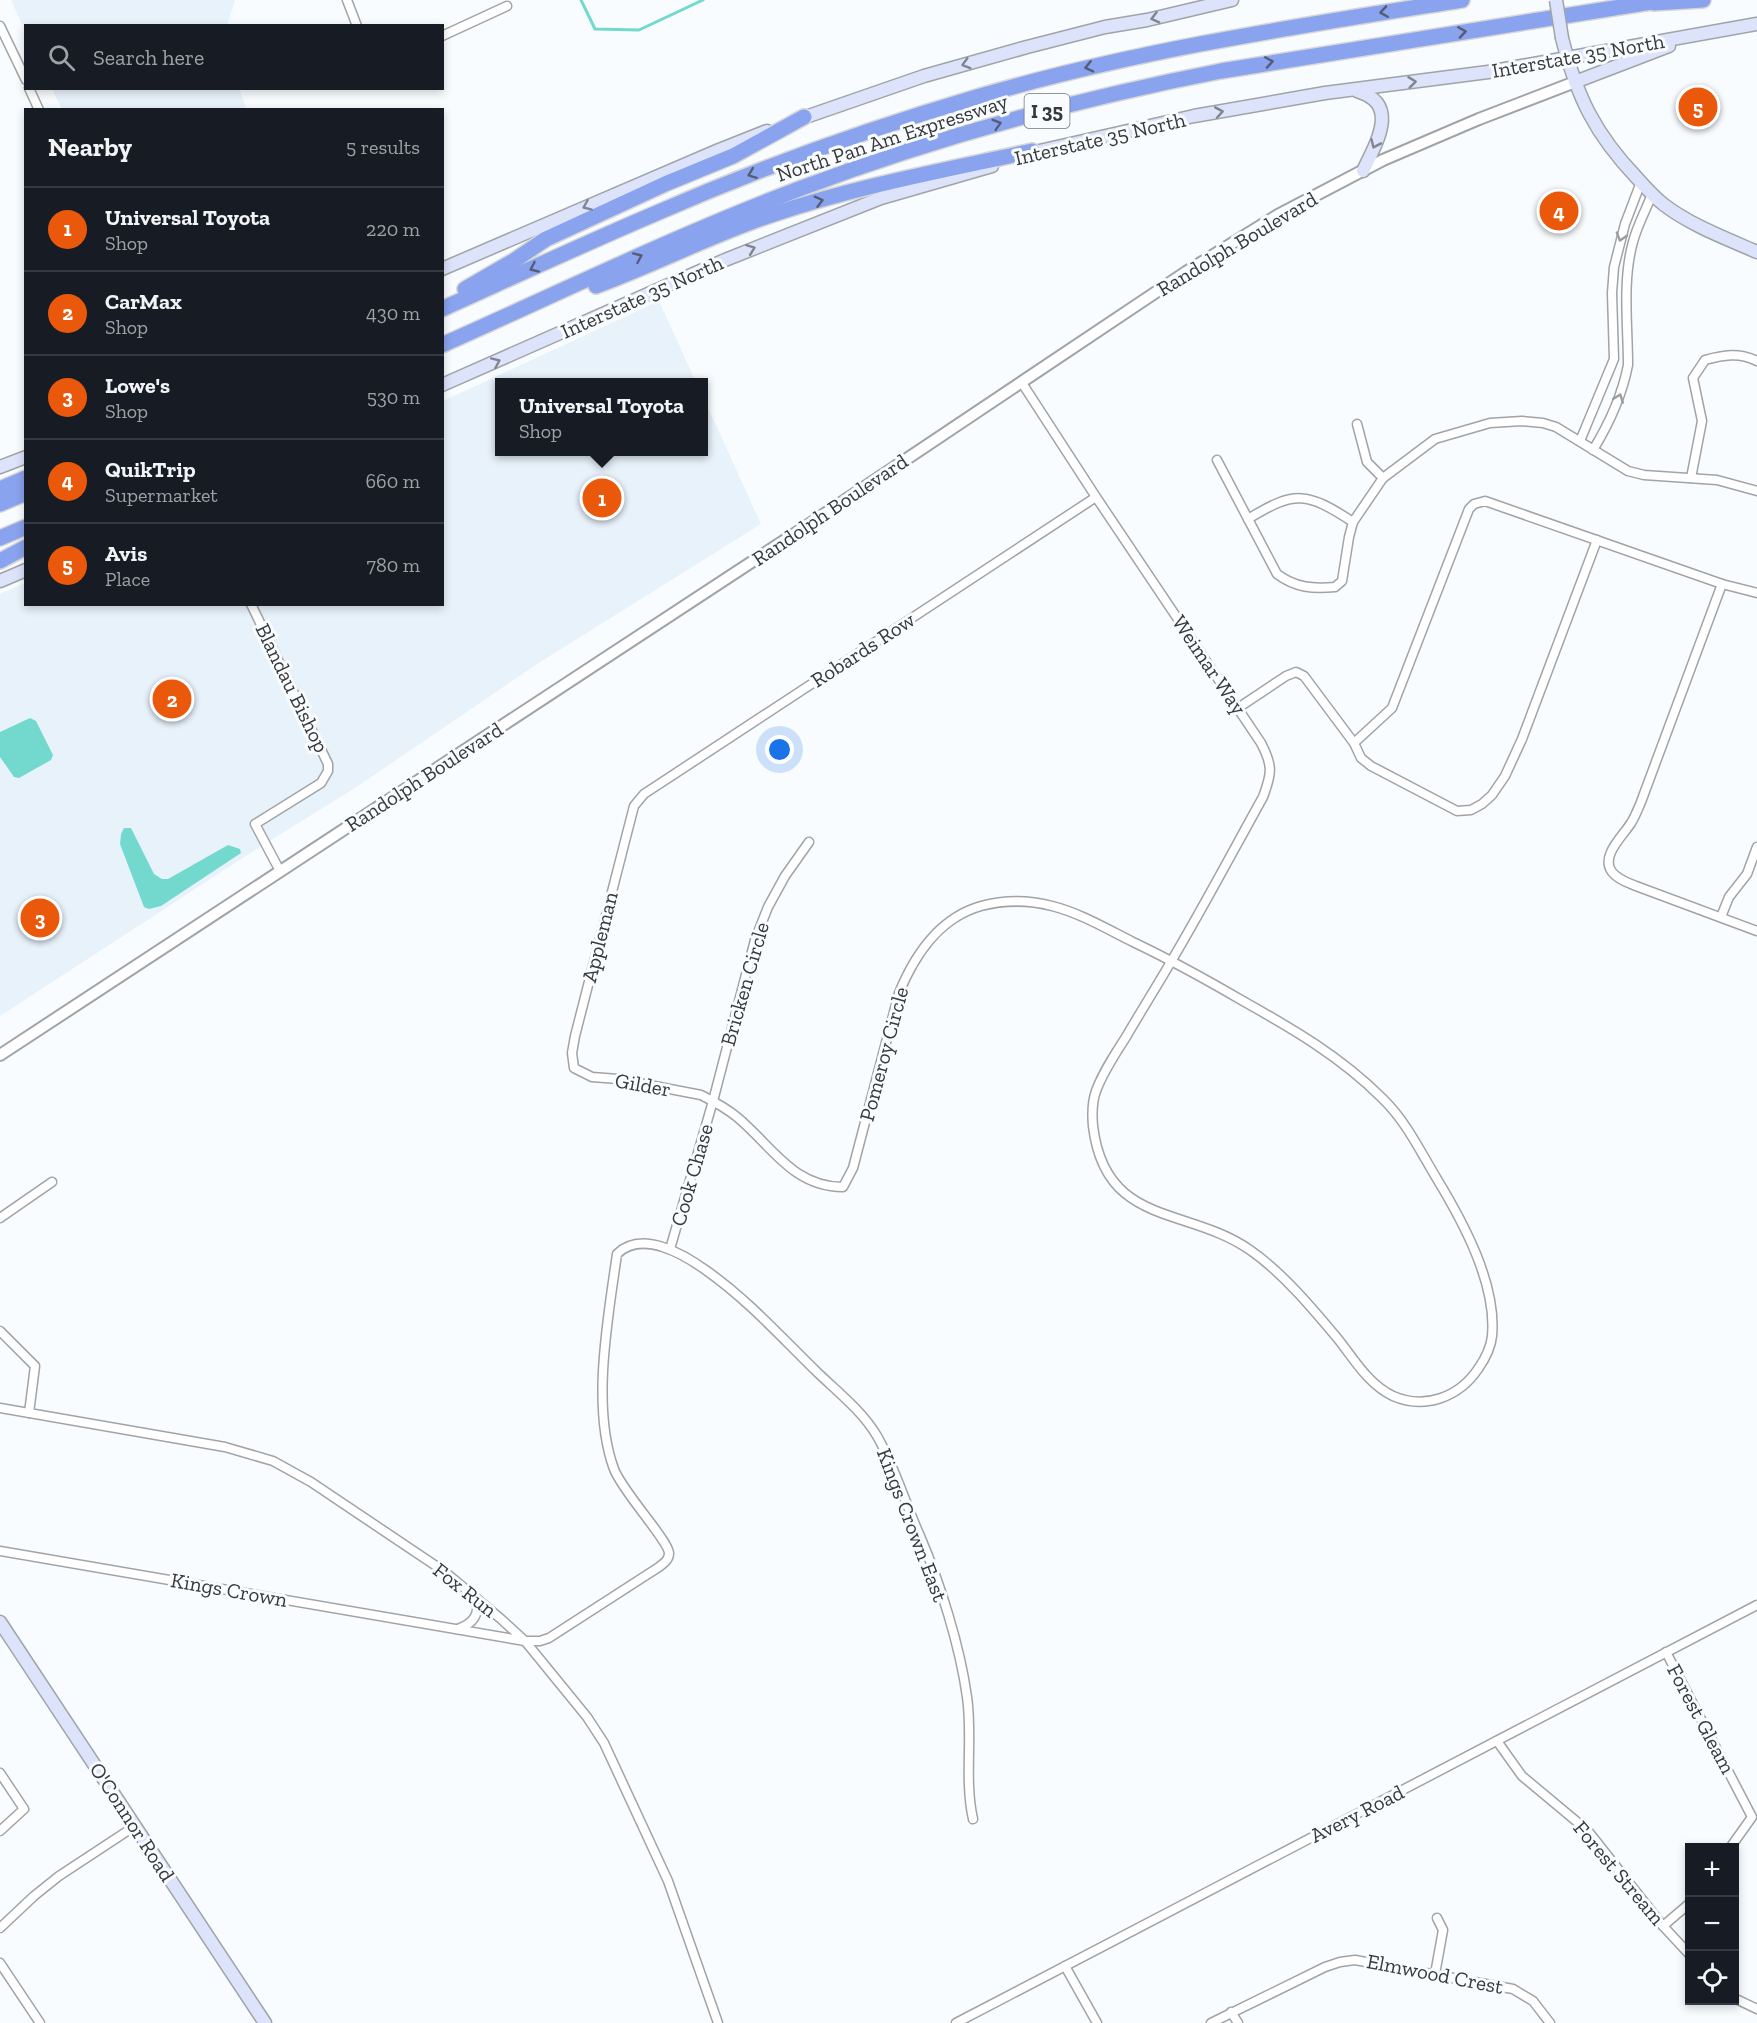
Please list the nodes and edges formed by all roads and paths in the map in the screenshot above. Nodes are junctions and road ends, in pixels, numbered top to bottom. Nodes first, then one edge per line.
1 (347, 0) edge
2 (1232, 0) edge
3 (1462, 0) edge
4 (1556, 0) edge
5 (1664, 0) edge
6 (1703, 0) edge
7 (1636, 4) junction
8 (507, 6) dead end
9 (356, 24) edge
10 (1757, 24) edge
11 (0, 26) edge
12 (444, 35) edge
13 (1697, 36) junction
14 (1567, 58) junction
15 (24, 76) edge
16 (1575, 82) junction
17 (30, 90) edge
18 (1353, 90) junction
19 (38, 108) edge
20 (804, 117) junction
21 (1032, 151) junction
22 (1363, 171) junction
23 (1641, 182) junction
24 (1652, 194) junction
25 (1757, 252) edge
26 (444, 268) edge
27 (444, 301) edge
28 (444, 308) edge
29 (489, 325) junction
30 (444, 344) edge
31 (1757, 362) edge
32 (1022, 382) junction
33 (444, 384) edge
34 (1357, 424) dead end
35 (1580, 441) junction
36 (1593, 450) junction
37 (24, 458) edge
38 (1216, 460) dead end
39 (0, 467) edge
40 (1383, 478) junction
41 (1691, 478) junction
42 (24, 479) edge
43 (0, 489) edge
44 (1757, 491) edge
45 (24, 494) edge
46 (1096, 497) junction
47 (0, 504) edge
48 (1248, 519) junction
49 (1353, 522) junction
50 (24, 528) edge
51 (0, 538) edge
52 (1597, 540) junction
53 (24, 548) edge
54 (0, 561) edge
55 (24, 571) edge
56 (0, 581) edge
57 (1722, 584) junction
58 (1757, 593) edge
59 (252, 606) edge
60 (1238, 708) junction
61 (1354, 743) junction
62 (634, 806) joint
63 (809, 842) dead end
64 (1757, 847) edge
65 (280, 871) junction
66 (1721, 917) junction
67 (1757, 931) edge
68 (1172, 960) junction
69 (0, 1055) edge
70 (574, 1068) joint
71 (713, 1101) junction
72 (52, 1182) dead end
73 (843, 1187) joint
74 (0, 1218) edge
75 (670, 1249) junction
76 (0, 1331) edge
77 (1483, 1360) joint
78 (0, 1408) edge
79 (29, 1413) junction
80 (0, 1551) edge
81 (477, 1599) junction
82 (1757, 1605) edge
83 (0, 1622) edge
84 (458, 1629) junction
85 (525, 1641) junction
86 (1666, 1652) junction
87 (1497, 1741) junction
88 (0, 1773) edge
89 (973, 1819) dead end
90 (135, 1826) junction
91 (0, 1831) edge
92 (1734, 1843) edge
93 (1685, 1907) edge
94 (1437, 1918) dead end
95 (1664, 1926) junction
96 (0, 1928) edge
97 (1686, 1951) edge
98 (0, 1963) edge
99 (1065, 1966) junction
100 (1435, 1974) junction
101 (1739, 2000) edge
102 (1757, 2009) edge
103 (1231, 2012) junction
104 (40, 2023) edge
105 (265, 2023) edge
106 (718, 2023) edge
107 (956, 2023) edge
108 (1097, 2023) edge
109 (1211, 2023) edge
110 (1238, 2023) edge
111 (1550, 2023) edge

1 - 9 street
2 -> 20 main road
3 -> 28 highway, North Pan Am Expressway / I 35
4 - 14 main road, bridge
5 - 7 highway, North Pan Am Expressway / I 35
6 - 7 highway
29 -> 7 highway, North Pan Am Expressway / I 35
8 - 12 street
10 - 13 main road, Interstate 35 North
11 - 15 street
13 - 14 main road, Interstate 35 North
13 - 16 main road, Randolph Boulevard
14 - 16 main road
18 -> 14 main road, Interstate 35 North
16 - 22 street, Randolph Boulevard
16 - 23 main road
17 - 19 street
21 -> 18 main road, Interstate 35 North
18 -> 22 main road
20 -> 26 main road
20 - 27 highway
29 -> 21 highway
33 -> 21 main road, Interstate 35 North
22 - 32 street, Randolph Boulevard
23 - 24 main road
23 -> 35 street
24 - 25 main road
36 -> 24 street
29 - 30 highway, North Pan Am Expressway / I 35
31 - 41 street
32 - 46 street, Weimar Way
32 - 65 street, Randolph Boulevard
34 - 40 street
35 - 36 street
35 - 40 street
36 - 41 street
37 - 39 main road
38 - 48 street
40 - 49 street
41 - 44 street
42 - 43 highway
45 - 47 highway
46 - 60 street, Weimar Way
46 - 62 street, Robards Row
48 - 49 street
48 - 49 street
50 - 51 highway
52 - 57 street
52 - 61 street
52 - 61 street
53 - 54 highway
55 - 56 main road
57 - 58 street
57 - 66 street
59 - 65 street, Blandau Bishop
60 - 61 street
60 - 68 street, Weimar Way
62 - 70 street, Appleman
63 - 71 street, Bricken Circle
64 - 66 street
65 - 69 street, Randolph Boulevard
66 - 67 street
68 - 73 street, Pomeroy Circle
68 - 77 street, Pomeroy Circle
68 - 77 street, Weimar Way
70 - 71 street, Gilder
71 - 73 street, Gilder
71 - 75 street, Cook Chase
72 - 74 street
75 - 85 street, Kings Crown
75 - 89 street, Kings Crown East
76 - 79 street
78 - 79 street, Fox Run
79 - 81 street, Fox Run
80 - 84 street, Kings Crown
81 - 84 street
81 - 85 street, Fox Run
82 - 86 street, Avery Road
83 - 90 main road, O'Connor Road
84 - 85 street, Kings Crown
85 - 106 street, Fox Run
86 - 87 street, Avery Road
86 - 92 street, Forest Gleam
87 - 95 street, Forest Stream
87 - 99 street, Avery Road
88 - 91 street
90 - 96 street
90 - 105 main road, O'Connor Road
93 - 95 street
94 - 100 street
95 - 97 street, Forest Stream
98 - 104 street
99 - 107 street, Avery Road
99 - 108 street
100 - 103 street, Elmwood Crest
100 - 111 street, Elmwood Crest
101 - 102 street
103 - 109 street, Elmwood Crest
103 - 110 street

